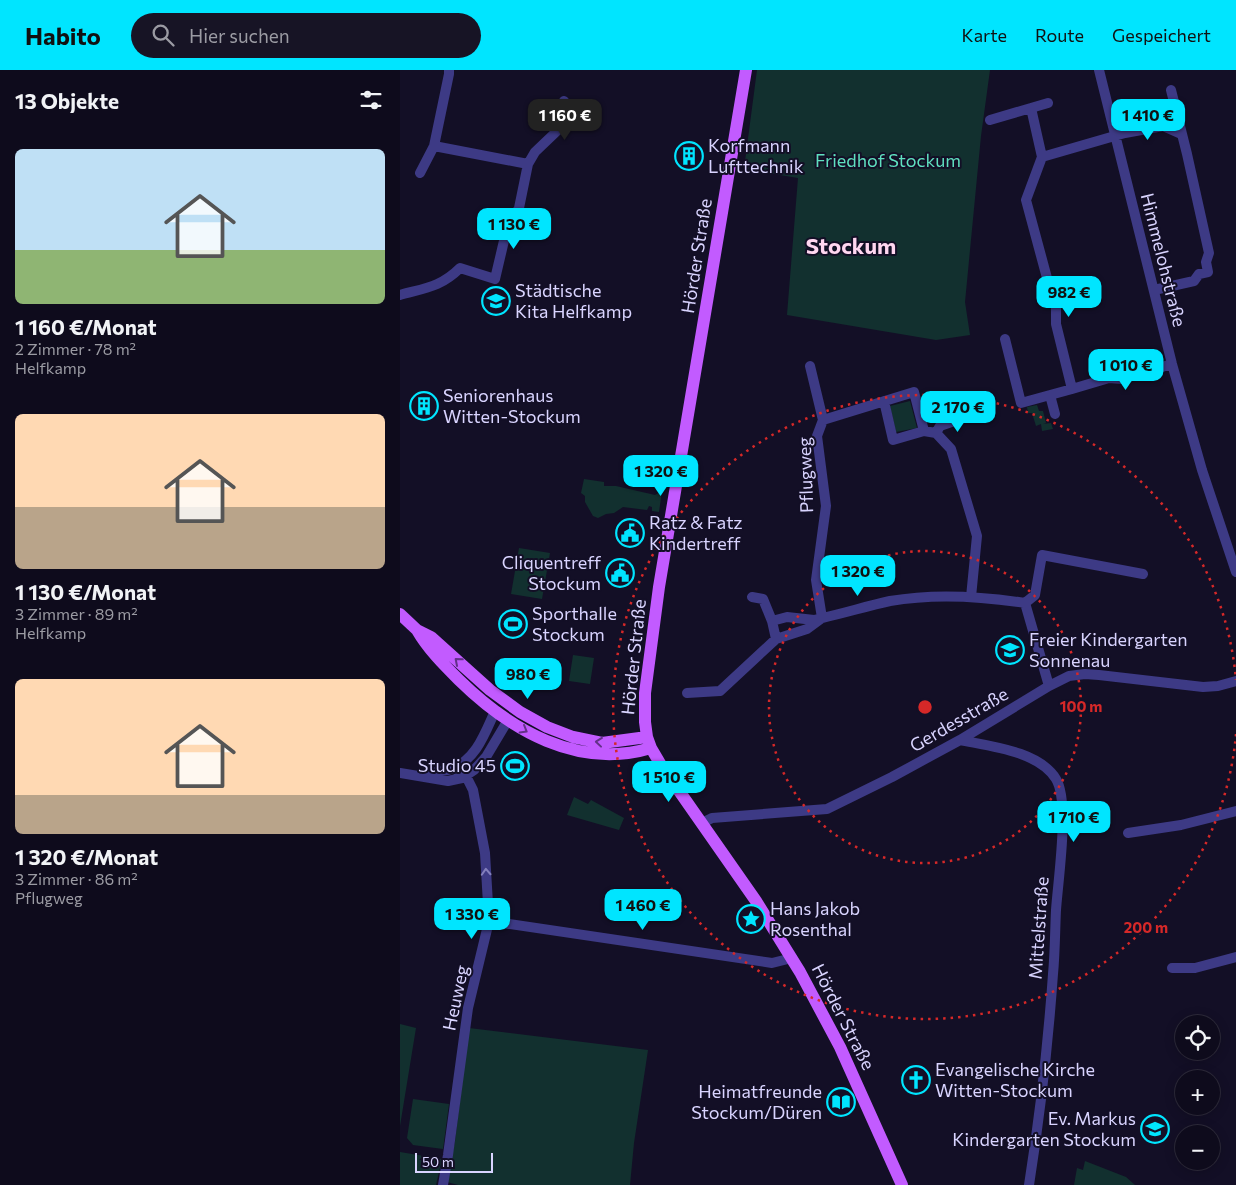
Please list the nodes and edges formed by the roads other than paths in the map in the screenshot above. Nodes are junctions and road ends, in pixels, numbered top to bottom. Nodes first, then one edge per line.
1 (449, 70) edge
2 (746, 70) edge
3 (1099, 70) edge
4 (1171, 90) dead end
5 (564, 102) dead end
6 (1048, 103) dead end
7 (1031, 108) junction
8 (990, 120) dead end
9 (1181, 134) junction
10 (1116, 135) junction
11 (434, 146) junction
12 (1042, 157) junction
13 (528, 164) junction
14 (420, 173) dead end
15 (1154, 290) junction
16 (400, 295) edge
17 (1005, 339) dead end
18 (1172, 364) junction
19 (810, 366) dead end
20 (1072, 389) junction
21 (1050, 395) junction
22 (884, 401) junction
23 (1055, 414) dead end
24 (966, 417) dead end
25 (823, 420) junction
26 (924, 431) junction
27 (936, 433) junction
28 (1236, 572) edge
29 (1143, 574) dead end
30 (971, 596) junction
31 (752, 597) dead end
32 (1026, 603) junction
33 (400, 614) edge
34 (822, 618) junction
35 (772, 621) junction
36 (417, 630) junction
37 (776, 639) junction
38 (1236, 681) edge
39 (1049, 686) junction
40 (687, 693) dead end
41 (508, 704) junction
42 (495, 711) junction
43 (508, 720) junction
44 (960, 740) junction
45 (649, 743) junction
46 (453, 768) junction
47 (400, 774) edge
48 (466, 776) junction
49 (425, 777) junction
50 (1236, 811) edge
51 (702, 823) junction
52 (1128, 833) dead end
53 (489, 921) junction
54 (1236, 957) edge
55 (792, 958) junction
56 (1172, 968) dead end
57 (442, 1185) edge
58 (902, 1185) edge
59 (1029, 1185) edge

1 - 11 street
2 - 45 main road, Hörder Straße
3 - 10 street, Himmelohstraße
4 - 9 street
5 - 13 street
6 - 7 street
7 - 8 street
7 - 12 street
9 - 10 street
9 - 15 street
10 - 12 street
10 - 15 street, Himmelohstraße
11 - 13 street
11 - 14 street
12 - 20 street
13 - 16 street
15 - 18 street, Himmelohstraße
17 - 21 street
18 - 20 street
18 - 28 street, Himmelohstraße
19 - 25 street, Pflugweg
20 - 21 street
21 - 23 street
22 - 25 street, Pflugweg
22 - 26 street, Pflugweg
22 - 26 street
24 - 27 street
25 - 34 street, Pflugweg
26 - 27 street
27 - 30 street
29 - 32 street
30 - 32 street
30 - 34 street
31 - 35 street
32 - 39 street
33 - 36 main road
34 - 35 street
34 - 37 street
35 - 37 street
41 -> 36 main road
36 - 42 main road
37 - 40 street
38 - 39 street, Gerdesstraße
39 - 44 street, Gerdesstraße
41 - 42 main road
41 - 43 main road
45 -> 41 main road
42 - 43 main road
42 - 46 street
43 -> 45 main road
43 - 48 street
44 - 51 street, Gerdesstraße
44 - 59 street, Mittelstraße
45 - 51 main road, Hörder Straße
46 - 48 street
46 - 49 street
47 - 49 street
48 - 49 street
53 -> 48 street, Heuweg
50 - 52 street
51 - 55 main road, Hörder Straße
53 - 55 street
53 - 57 street, Heuweg
54 - 56 street
55 - 58 main road, Hörder Straße

